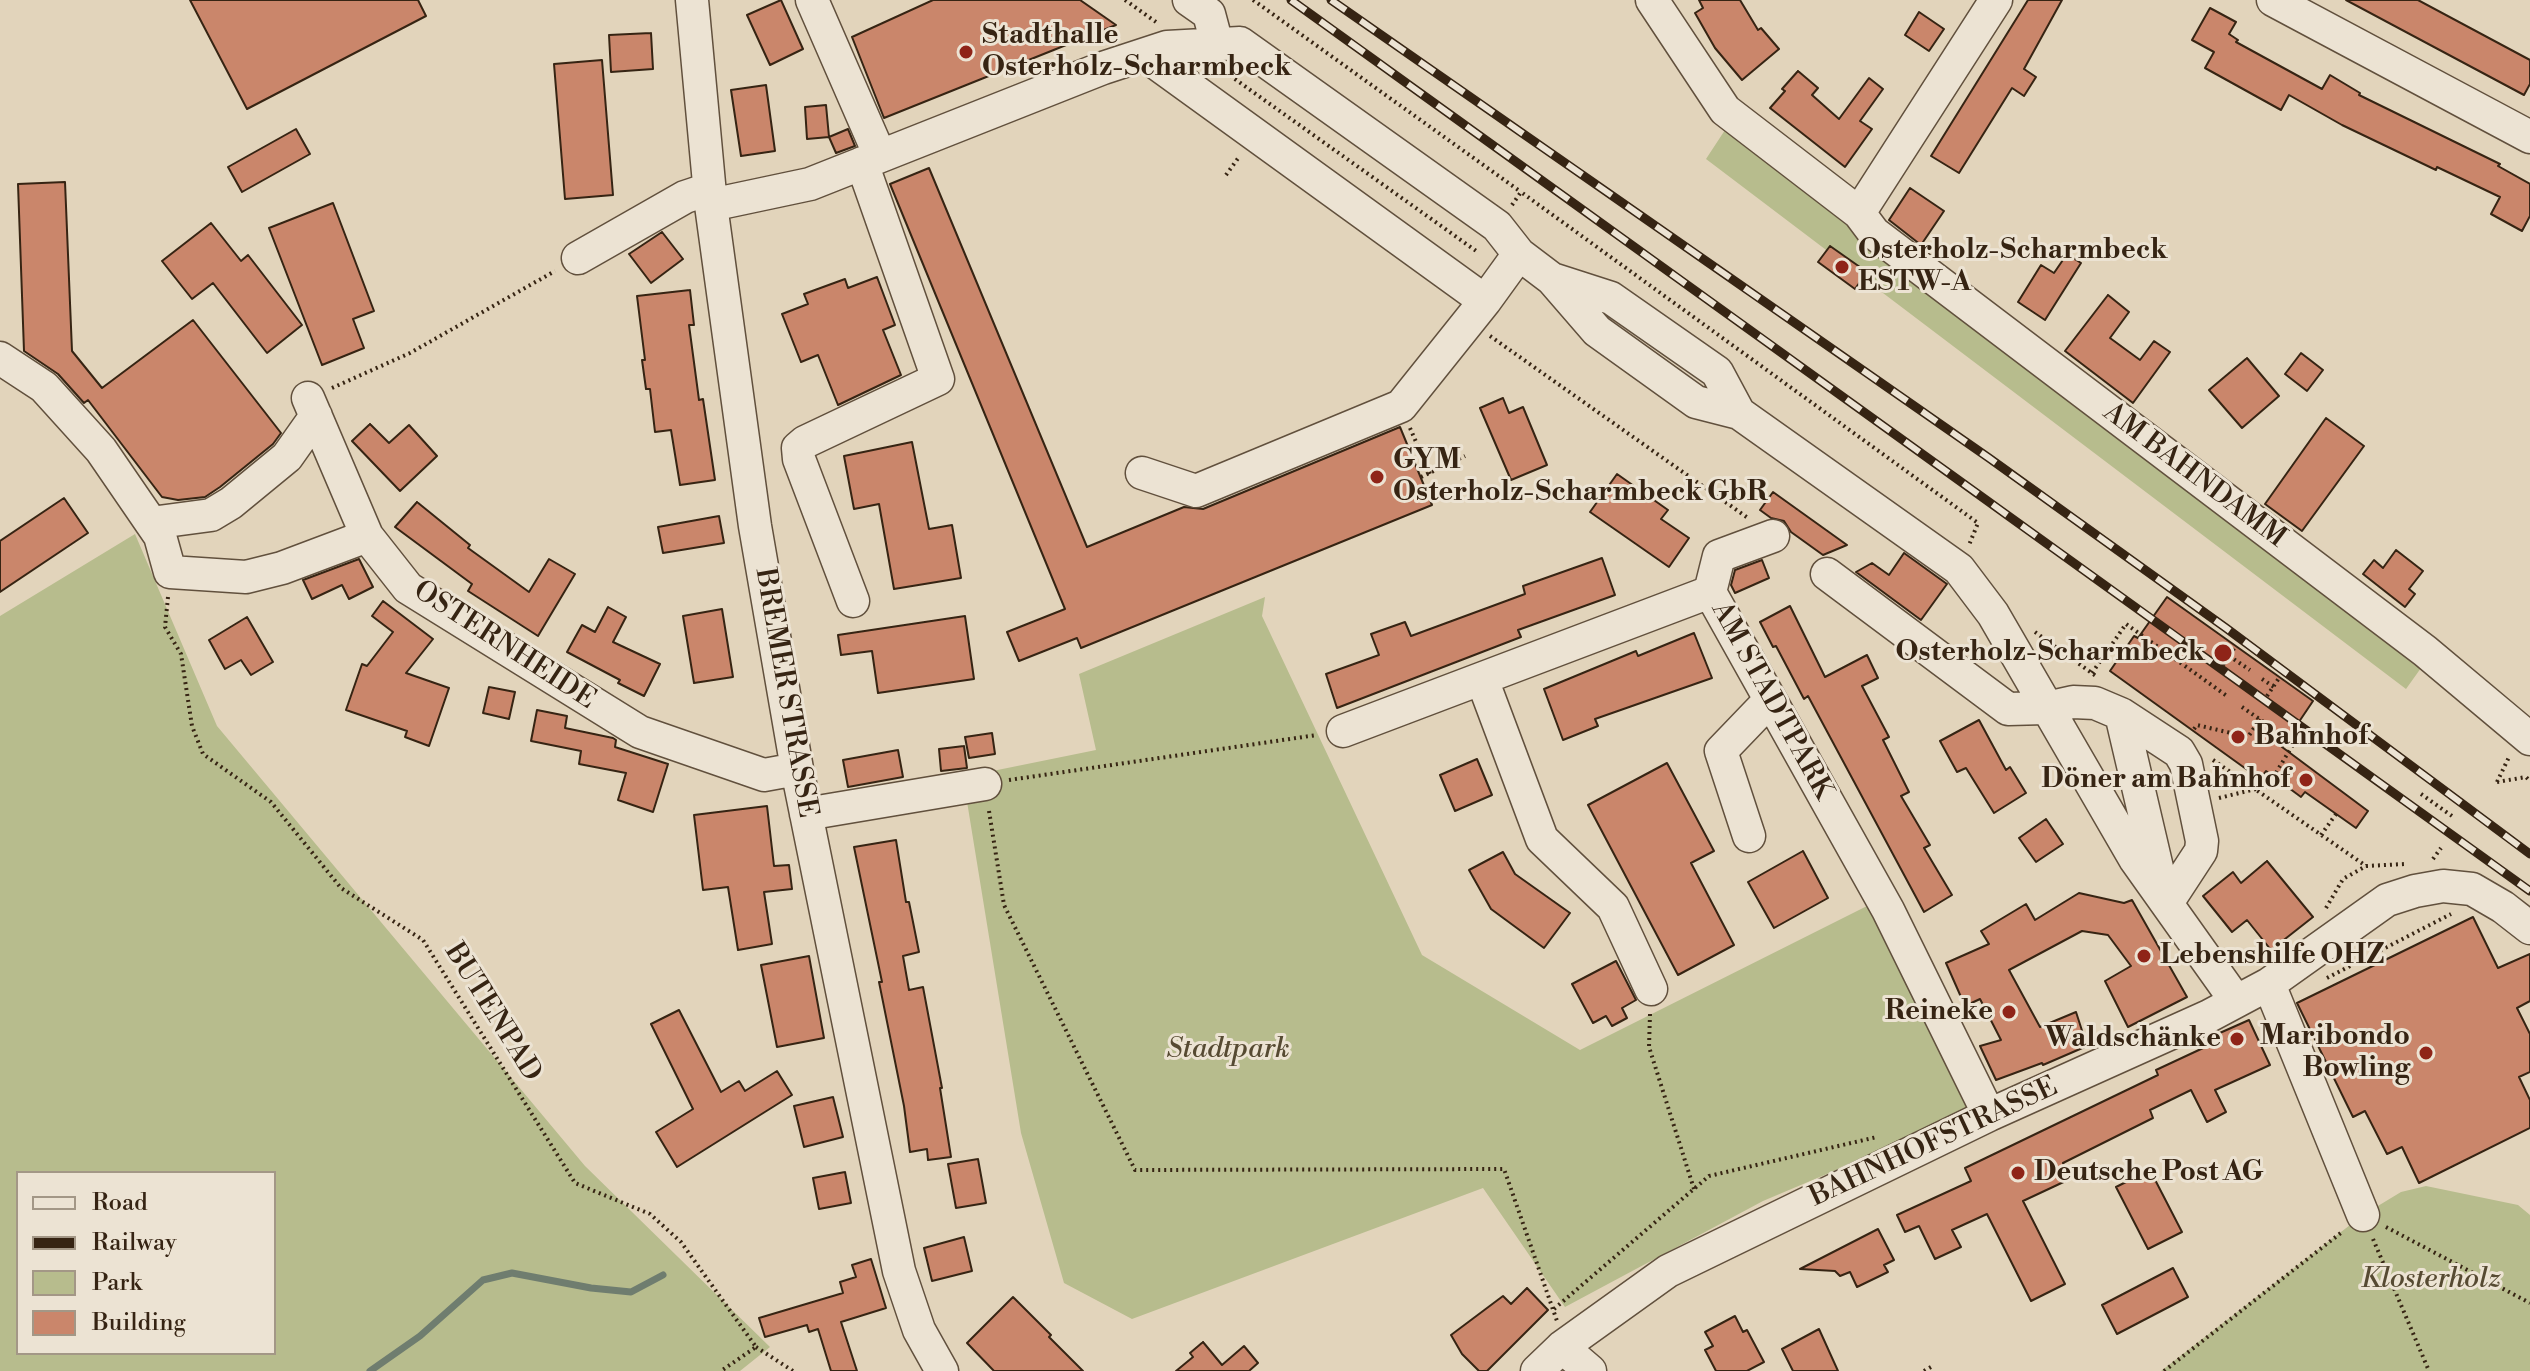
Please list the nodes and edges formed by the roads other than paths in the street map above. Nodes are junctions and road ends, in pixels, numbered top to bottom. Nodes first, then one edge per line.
1 (692, 0) edge
2 (812, 0) edge
3 (1189, 0) edge
4 (1652, 0) edge
5 (1996, 0) edge
6 (2273, 0) edge
7 (1210, 54) junction
8 (1145, 55) junction
9 (2530, 137) edge
10 (871, 160) junction
11 (710, 197) junction
12 (1859, 213) junction
13 (1519, 254) junction
14 (578, 258) road end
15 (1477, 311) junction
16 (0, 358) edge
17 (1142, 473) dead end
18 (151, 523) junction
19 (367, 536) junction
20 (1773, 536) road end
21 (1827, 574) dead end
22 (1710, 592) junction
23 (853, 601) dead end
24 (1482, 679) junction
25 (1770, 700) junction
26 (2113, 705) junction
27 (2046, 708) junction
28 (1343, 731) road end
29 (2530, 739) edge
30 (797, 769) junction
31 (985, 784) road end
32 (806, 814) junction
33 (1749, 836) dead end
34 (2135, 859) junction
35 (2175, 891) junction
36 (2530, 928) edge
37 (2269, 984) junction
38 (1651, 989) road end
39 (2236, 1001) junction
40 (1989, 1115) junction
41 (2363, 1215) road end
42 (1562, 1347) junction
43 (942, 1371) edge
44 (1537, 1371) edge
45 (1590, 1371) edge

1 - 11 street, BREMER STRASSE
2 - 10 street
3 - 7 street
4 - 12 street, AM BAHNDAMM
5 - 12 street
6 - 9 street
7 - 8 street
7 - 13 street
8 - 10 street
8 - 15 street
10 - 11 street
10 - 23 street
11 - 14 street
11 - 30 street, BREMER STRASSE
12 - 29 street, AM BAHNDAMM
13 - 15 street
13 - 27 street
15 - 17 street
16 - 18 street
18 - 19 street
18 - 19 street, OSTERNHEIDE
19 - 30 street, OSTERNHEIDE
20 - 22 street
21 - 27 street
22 - 24 street, AM STADTPARK
22 - 25 street, AM STADTPARK
24 - 28 street, AM STADTPARK
24 - 38 street
25 - 33 street
25 - 40 street, AM STADTPARK
26 - 27 street
26 - 34 street
26 - 35 street
26 - 35 street
27 - 34 street
30 - 32 street, BREMER STRASSE
31 - 32 street
32 - 43 street, BREMER STRASSE
34 - 35 street
35 - 39 street
36 - 37 street, BAHNHOFSTRASSE
37 - 39 street, BAHNHOFSTRASSE
37 - 41 street
39 - 40 street, BAHNHOFSTRASSE
40 - 42 street, BAHNHOFSTRASSE
42 - 44 street, BAHNHOFSTRASSE
42 - 45 street

